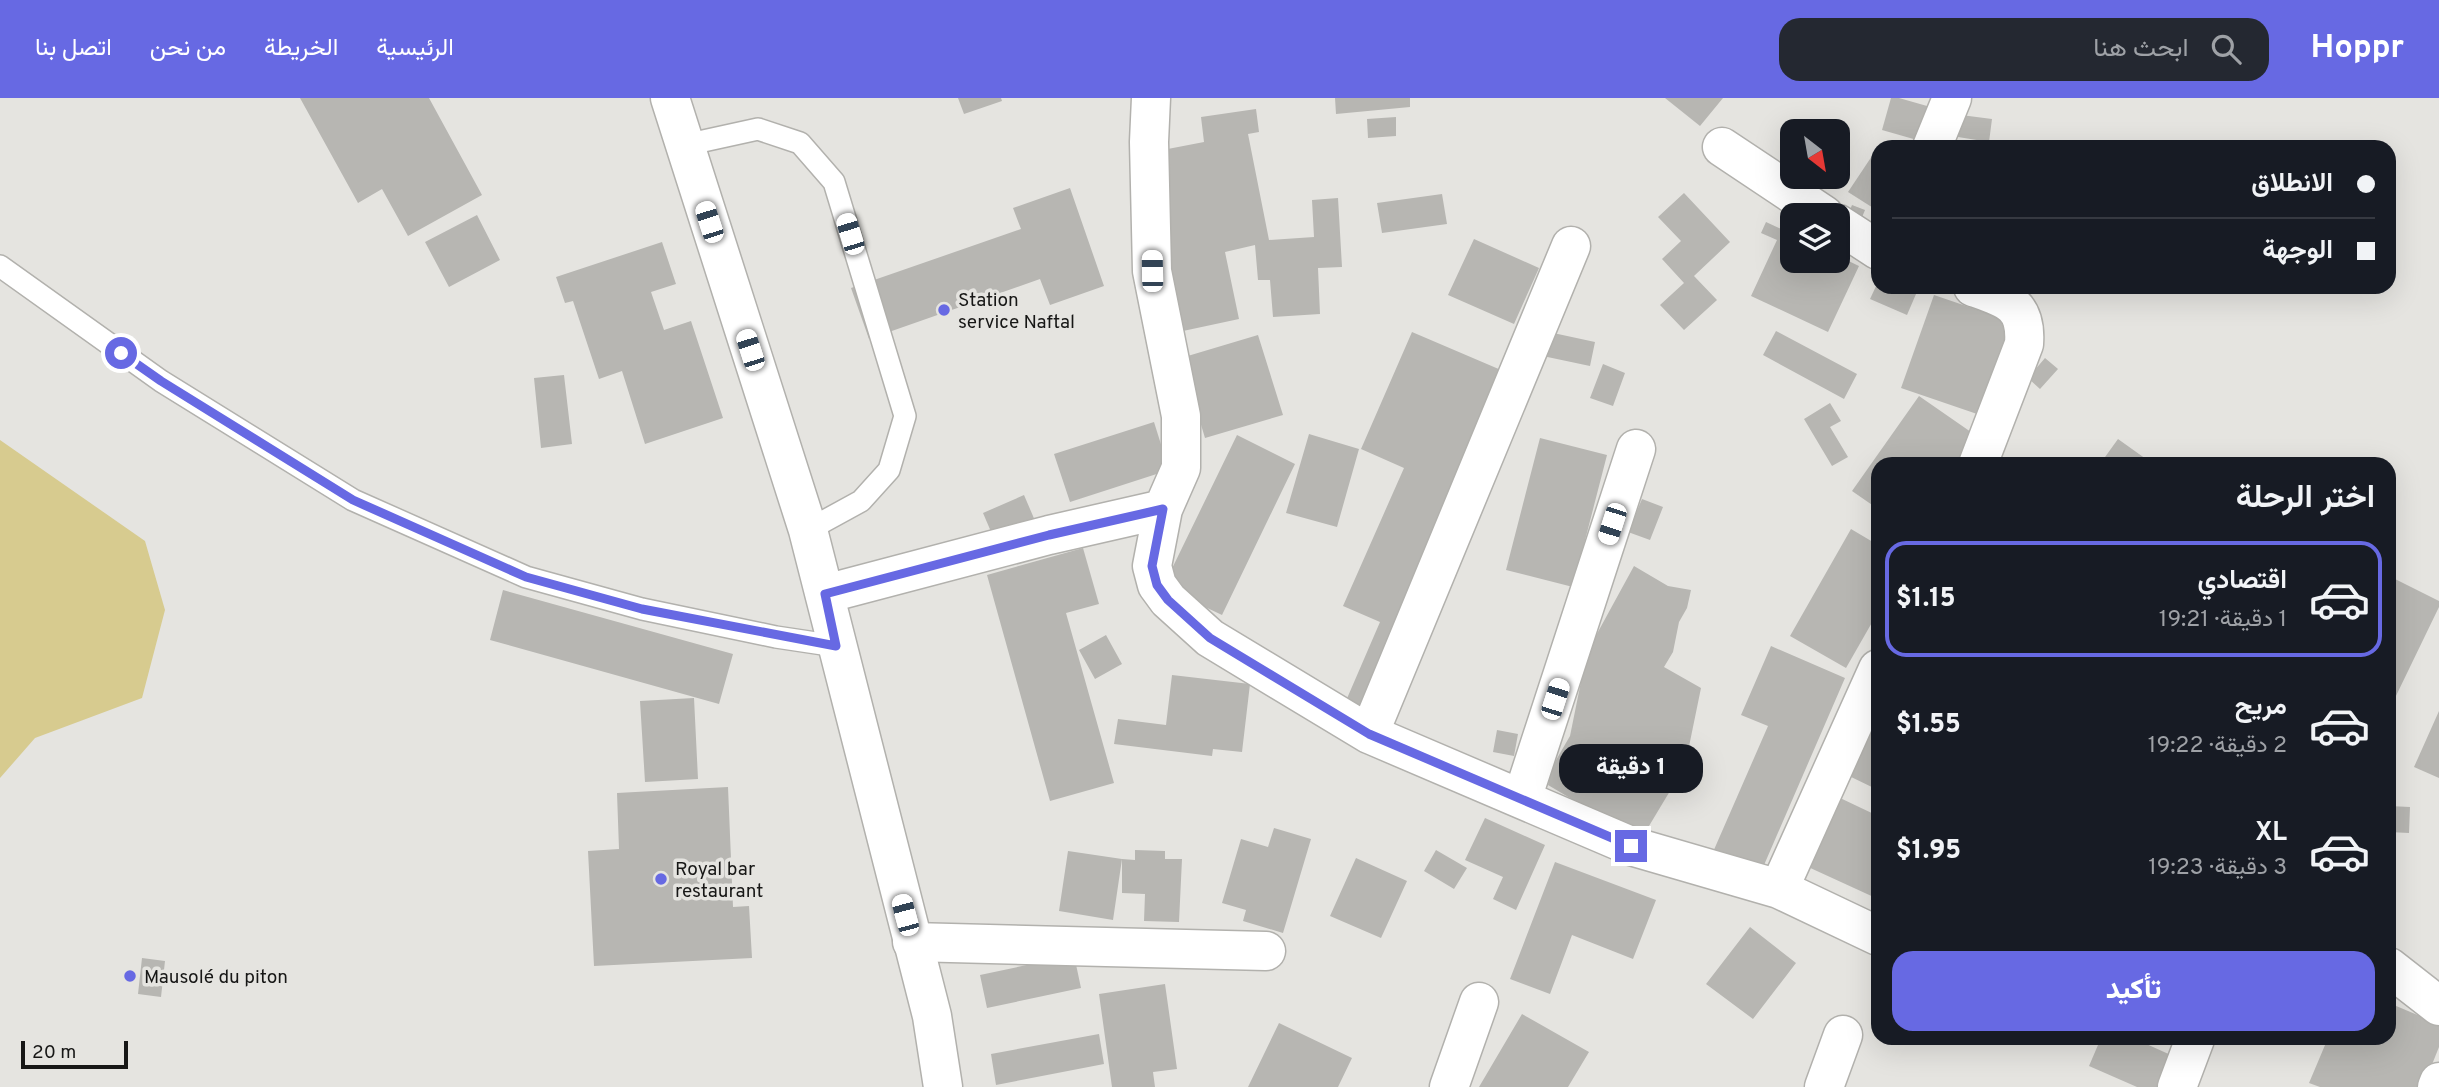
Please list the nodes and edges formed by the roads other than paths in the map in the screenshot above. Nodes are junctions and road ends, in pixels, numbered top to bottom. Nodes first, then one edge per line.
1 (670, 98) edge
2 (1151, 98) edge
3 (1952, 98) edge
4 (1936, 140) edge
5 (685, 145) junction
6 (1722, 147) dead end
7 (1806, 203) edge
8 (1850, 232) edge
9 (1871, 245) edge
10 (1571, 246) dead end
11 (0, 267) edge
12 (1992, 294) edge
13 (1636, 449) dead end
14 (1981, 457) edge
15 (1163, 509) junction
16 (808, 530) junction
17 (825, 594) junction
18 (836, 646) junction
19 (1871, 685) edge
20 (1369, 734) junction
21 (1522, 799) junction
22 (1779, 889) junction
23 (1871, 933) edge
24 (912, 942) junction
25 (1266, 951) dead end
26 (2396, 972) edge
27 (1479, 1002) dead end
28 (2439, 1006) edge
29 (1843, 1035) dead end
30 (2201, 1045) edge
31 (943, 1087) edge
32 (1449, 1087) edge
33 (1824, 1087) edge
34 (2177, 1087) edge

1 - 5 street
2 - 15 street
3 - 4 street
5 - 16 street
5 - 16 lane
6 - 7 street
8 - 9 street
10 - 20 street
11 - 18 lane
12 - 14 street
13 - 21 street
15 - 17 street
15 - 20 street
16 - 17 street
17 - 18 street
18 - 24 street
19 - 22 street
20 - 21 street
21 - 22 street
22 - 23 street
24 - 25 street
24 - 31 street
26 - 28 street
27 - 32 street
29 - 33 street
30 - 34 street

